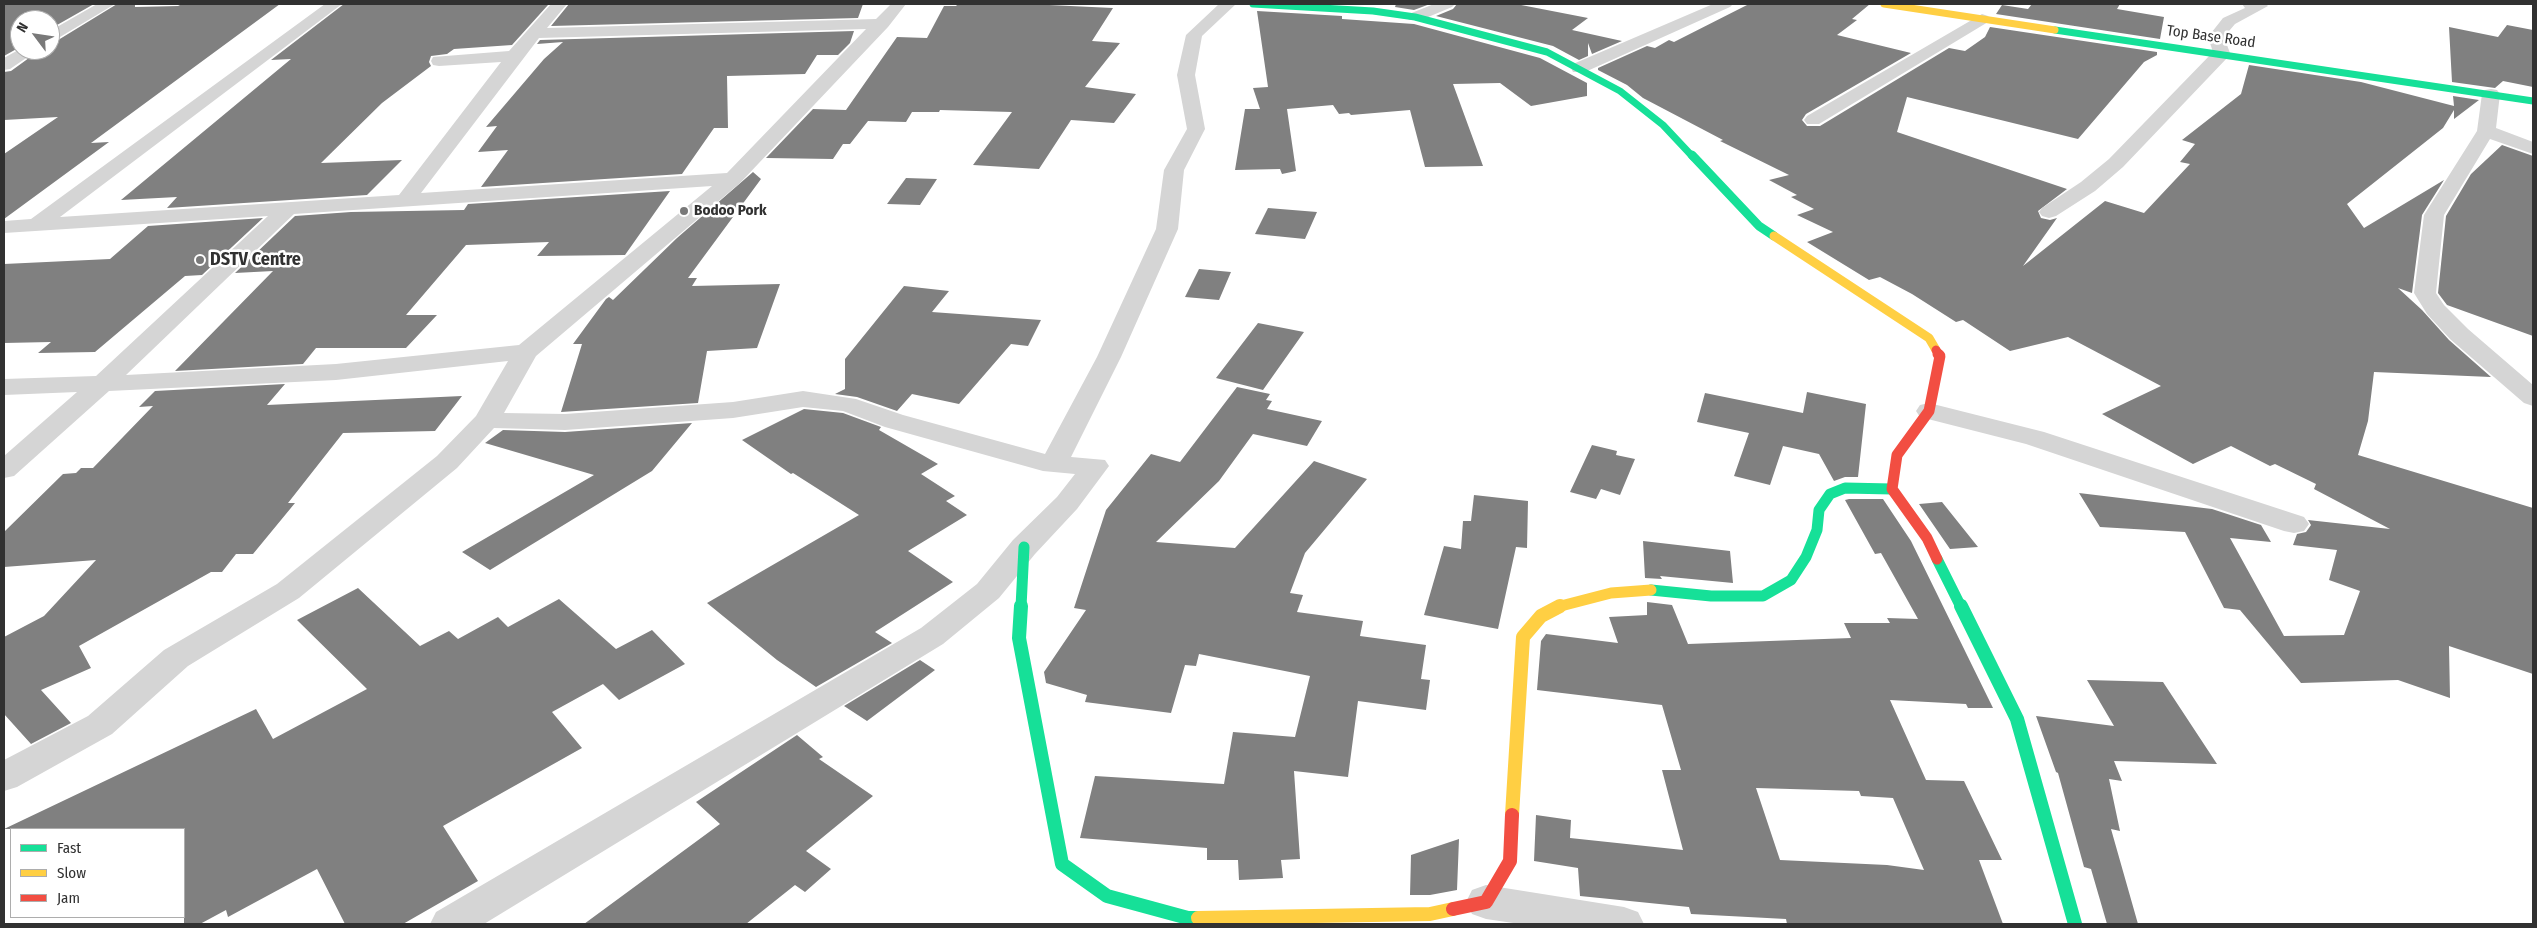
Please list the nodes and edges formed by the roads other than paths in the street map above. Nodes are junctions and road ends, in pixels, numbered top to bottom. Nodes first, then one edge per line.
1 (107, 4) edge
2 (334, 4) edge
3 (560, 4) edge
4 (899, 4) edge
5 (1228, 4) edge
6 (1253, 4) edge
7 (1447, 4) edge
8 (1724, 4) edge
9 (1884, 4) edge
10 (2258, 4) edge
11 (1415, 16) junction
12 (1982, 19) junction
13 (882, 24) junction
14 (60, 32) edge
15 (533, 33) junction
16 (2222, 53) junction
17 (514, 56) junction
18 (439, 62) dead end
19 (1579, 68) junction
20 (2491, 94) junction
21 (2533, 101) edge
22 (1813, 120) dead end
23 (2486, 131) junction
24 (2533, 148) edge
25 (733, 179) junction
26 (406, 199) junction
27 (290, 207) junction
28 (2049, 212) dead end
29 (36, 225) junction
30 (4, 227) edge
31 (526, 352) junction
32 (103, 384) junction
33 (4, 387) edge
34 (2533, 398) edge
35 (1929, 411) junction
36 (487, 420) junction
37 (1053, 465) junction
38 (4, 470) edge
39 (1892, 488) junction
40 (2294, 524) dead end
41 (1024, 547) junction
42 (4, 777) edge
43 (1486, 902) junction
44 (450, 924) edge
45 (1624, 924) edge
46 (2075, 924) edge

1 - 14 street
2 - 29 street
3 - 15 street
4 - 13 street
5 - 37 street
6 - 11 street
7 - 11 street
8 - 19 street
9 - 12 street, Top Base Road
10 - 16 street
11 - 19 street
12 - 16 street, Top Base Road
12 - 22 street
13 - 15 street
13 - 25 street
15 - 17 street
16 - 20 street, Top Base Road
16 - 28 street
17 - 18 street
17 - 26 street
19 - 35 street
20 - 21 street, Top Base Road
20 - 23 street
23 - 24 street
23 - 34 street
25 - 26 street
25 - 31 street
26 - 27 street
27 - 29 street
27 - 32 street
29 - 30 street
31 - 32 street
31 - 36 street
32 - 33 street
32 - 38 street
35 - 39 street
35 - 40 street
36 - 37 street
36 - 42 street
37 - 41 street
39 - 43 street
39 - 46 street
41 - 43 street
41 - 44 street
43 - 45 street

